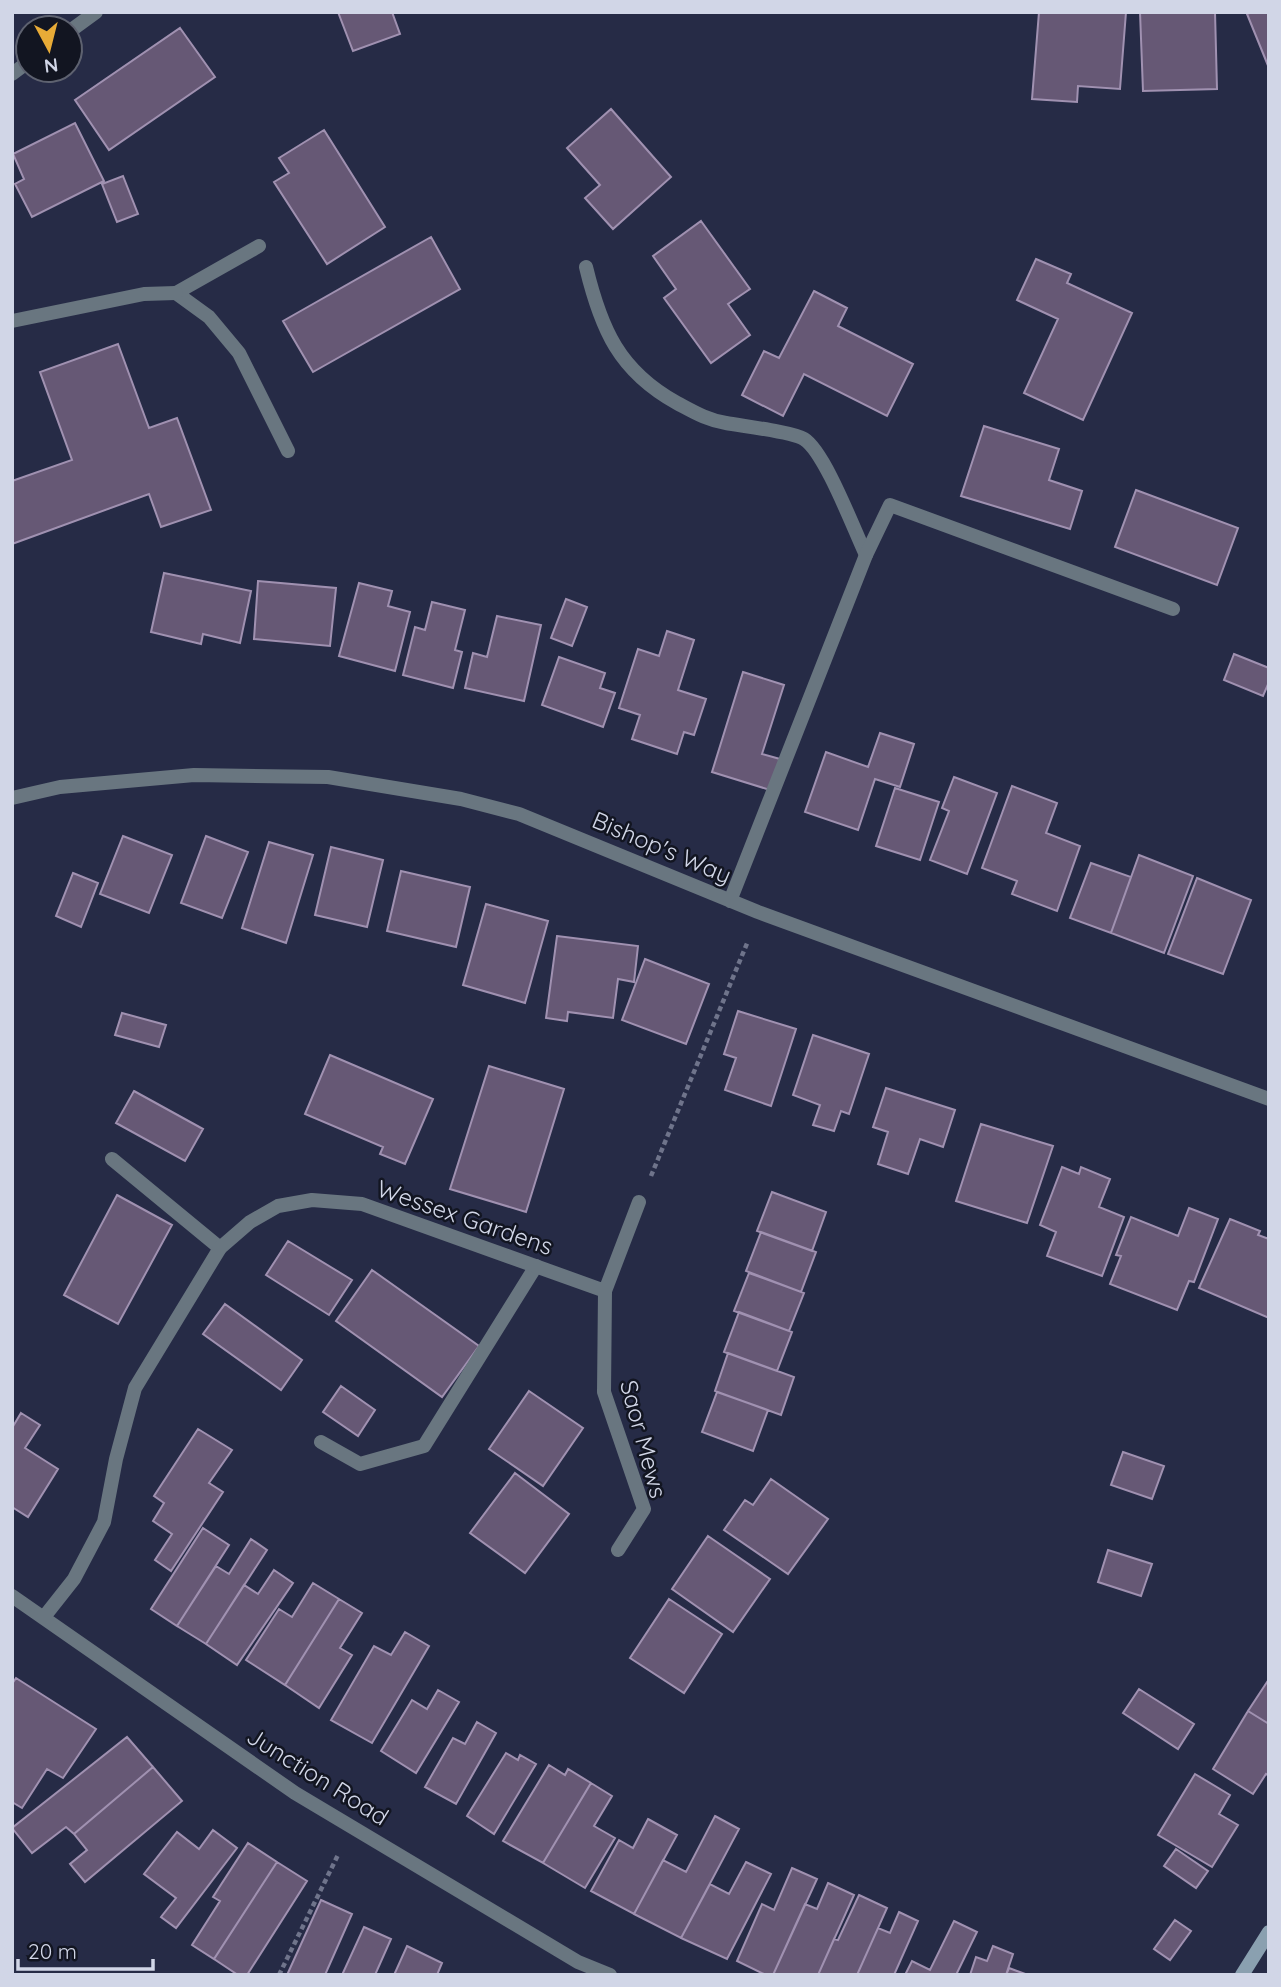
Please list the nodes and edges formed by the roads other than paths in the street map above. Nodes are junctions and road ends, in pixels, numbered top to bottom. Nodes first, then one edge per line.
1 (259, 246) dead end
2 (586, 267) dead end
3 (176, 293) junction
4 (12, 321) edge
5 (288, 451) dead end
6 (866, 555) junction
7 (1173, 609) dead end
8 (12, 798) edge
9 (730, 901) junction
10 (1269, 1098) edge
11 (112, 1158) dead end
12 (639, 1202) road end
13 (220, 1248) junction
14 (536, 1266) junction
15 (605, 1291) junction
16 (321, 1442) dead end
17 (618, 1550) dead end
18 (12, 1596) edge
19 (44, 1617) junction
20 (1269, 1932) edge
21 (610, 1975) edge
22 (1242, 1975) edge

1 - 3 street
2 - 6 street
3 - 4 street
3 - 5 street
6 - 7 street
6 - 9 street
8 - 9 street, Bishop's Way
9 - 10 street, Bishop's Way
11 - 13 street
12 - 15 street
13 - 14 street, Wessex Gardens
13 - 19 street, Wessex Gardens
14 - 15 street, Wessex Gardens
14 - 16 street
15 - 17 street, Saor Mews
18 - 19 street, Junction Road
19 - 21 street, Junction Road
20 - 22 street

